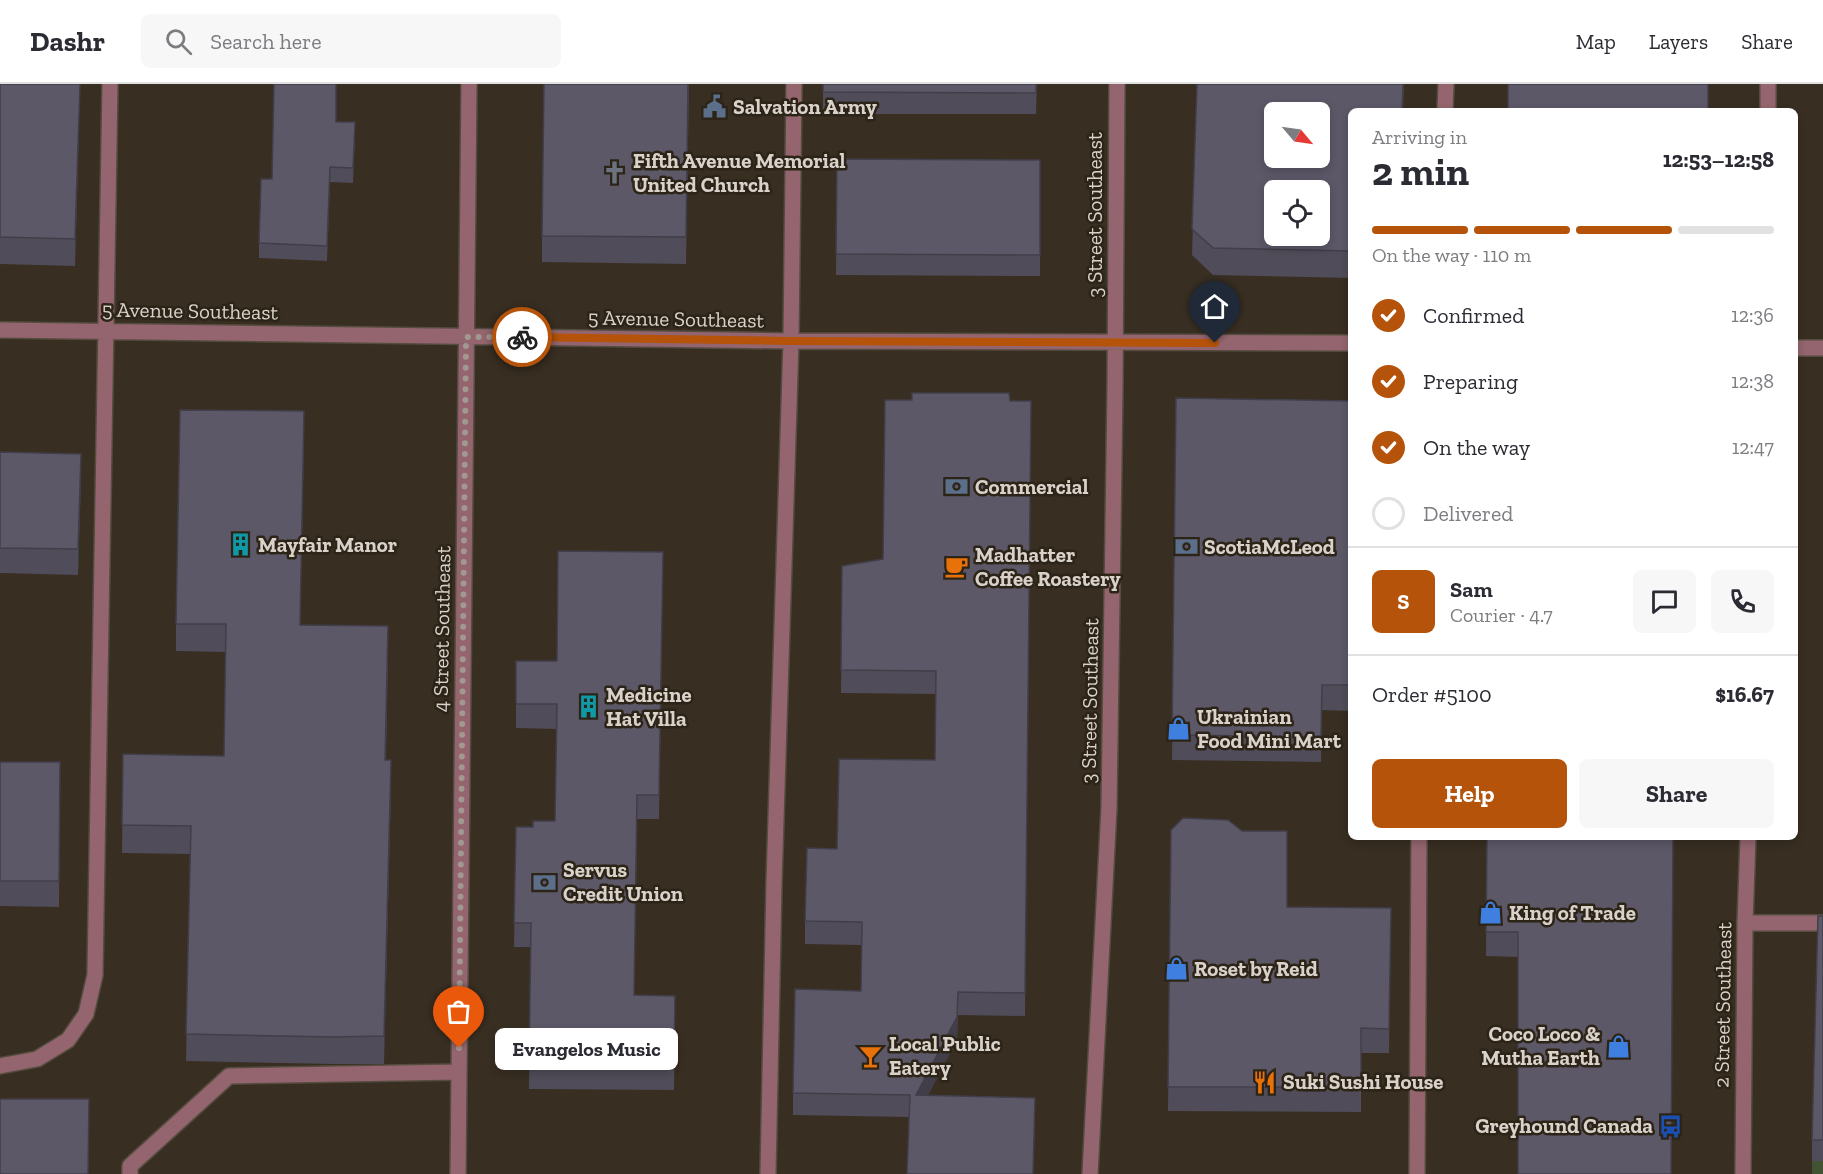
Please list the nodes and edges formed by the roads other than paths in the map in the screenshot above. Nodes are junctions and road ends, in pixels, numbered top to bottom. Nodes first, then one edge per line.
1 (110, 84) edge
2 (469, 84) edge
3 (794, 84) edge
4 (1117, 84) edge
5 (1446, 84) edge
6 (1768, 84) edge
7 (1445, 108) edge
8 (1768, 108) edge
9 (0, 330) edge
10 (106, 331) junction
11 (466, 337) junction
12 (791, 341) junction
13 (1116, 343) junction
14 (1348, 343) edge
15 (1798, 348) edge
16 (1823, 348) edge
17 (1419, 840) edge
18 (1748, 840) edge
19 (1745, 923) junction
20 (1823, 923) edge
21 (0, 1066) edge
22 (458, 1072) junction
23 (130, 1174) edge
24 (458, 1174) edge
25 (768, 1174) edge
26 (1090, 1174) edge
27 (1417, 1174) edge
28 (1743, 1174) edge

1 - 10 street
2 - 11 street, 4 Street Southeast
3 - 12 street
4 - 13 street, 3 Street Southeast
5 - 7 street
6 - 8 street
9 - 10 street, 5 Avenue Southeast
10 - 11 street, 5 Avenue Southeast
10 - 21 street
11 - 12 street, 5 Avenue Southeast
11 - 22 street, 4 Street Southeast
12 - 13 street, 5 Avenue Southeast
12 - 25 street
13 - 14 street, 5 Avenue Southeast
13 - 26 street, 3 Street Southeast
15 - 16 street
17 - 27 street
18 - 19 street, 2 Street Southeast
19 - 20 street
19 - 28 street, 2 Street Southeast
22 - 23 street
22 - 24 street, 4 Street Southeast

